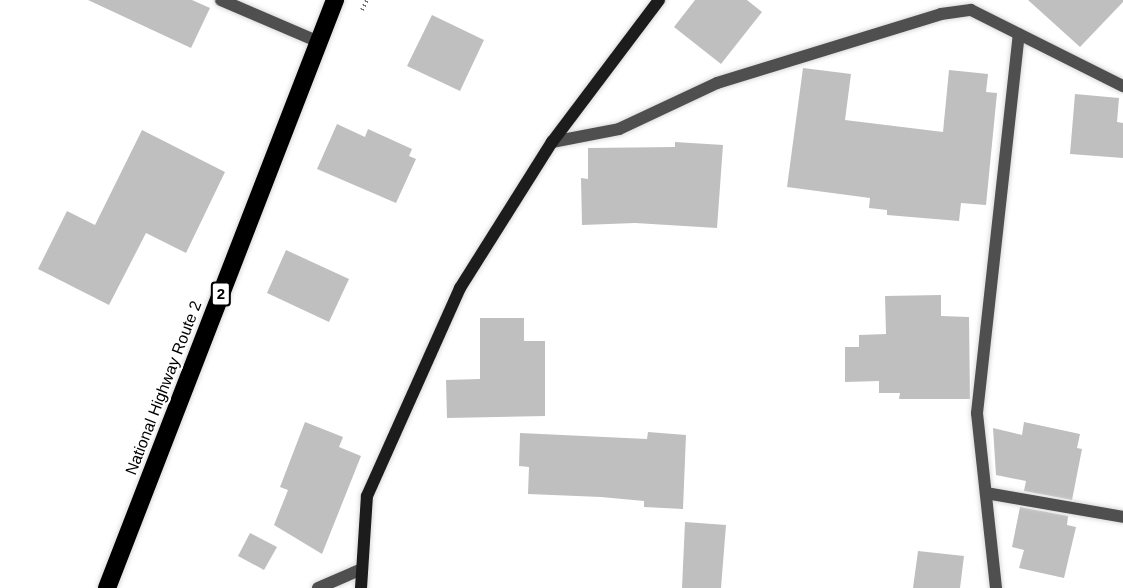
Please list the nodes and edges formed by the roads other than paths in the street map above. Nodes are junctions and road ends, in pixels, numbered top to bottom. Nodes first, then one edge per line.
1 (221, 0) edge
2 (335, 0) edge
3 (659, 0) edge
4 (1019, 34) junction
5 (319, 42) junction
6 (1123, 86) edge
7 (552, 142) junction
8 (986, 493) junction
9 (1123, 517) edge
10 (362, 569) junction
11 (107, 588) edge
12 (318, 588) edge
13 (361, 588) edge
14 (996, 588) edge

1 - 5 street
2 - 5 highway, National Highway Route 2 / 2
3 - 7 street
4 - 6 street
4 - 7 street
4 - 8 street
5 - 11 highway, National Highway Route 2 / 2
7 - 10 street
8 - 9 street
8 - 14 street
10 - 12 street
10 - 13 street

